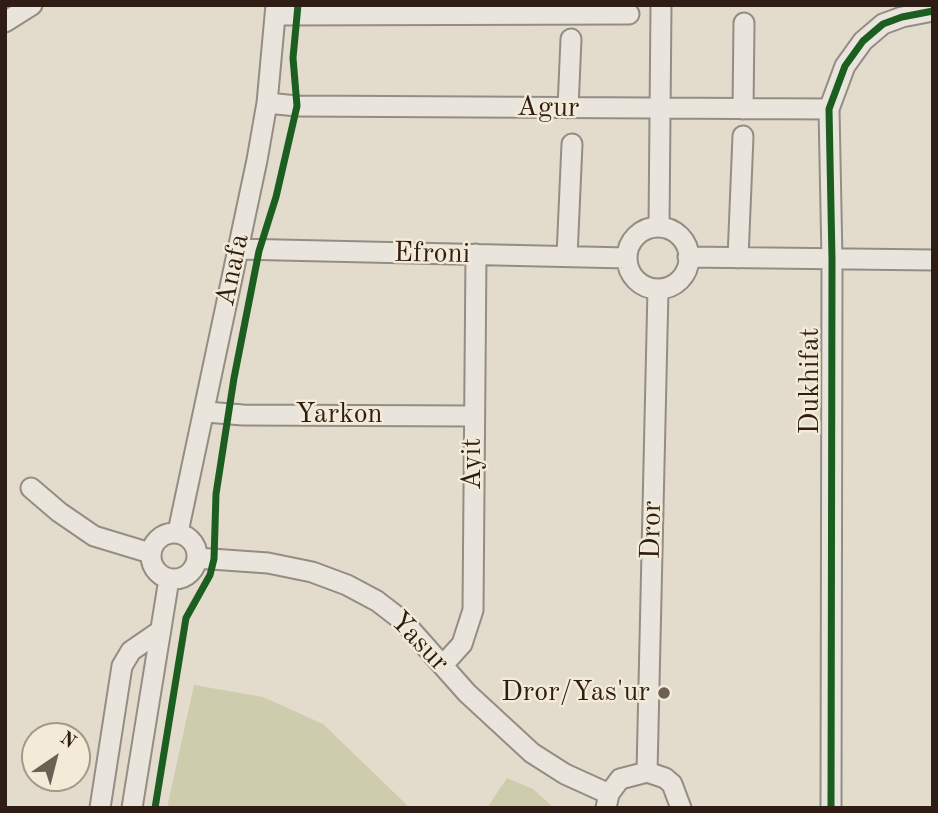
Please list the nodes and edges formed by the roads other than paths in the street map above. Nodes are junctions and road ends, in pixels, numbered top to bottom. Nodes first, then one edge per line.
1 (32, 5) edge
2 (661, 5) edge
3 (275, 10) edge
4 (492, 10) edge
5 (933, 11) edge
6 (629, 14) dead end
7 (5, 22) edge
8 (744, 23) dead end
9 (571, 39) dead end
10 (267, 103) junction
11 (568, 108) junction
12 (660, 109) junction
13 (743, 109) junction
14 (830, 109) junction
15 (743, 136) dead end
16 (572, 144) dead end
17 (659, 227) junction
18 (237, 248) junction
19 (476, 254) junction
20 (567, 256) junction
21 (688, 257) junction
22 (627, 258) junction
23 (738, 258) junction
24 (832, 259) junction
25 (933, 260) edge
26 (658, 289) junction
27 (205, 412) junction
28 (473, 416) junction
29 (31, 488) dead end
30 (178, 533) junction
31 (150, 553) junction
32 (197, 558) junction
33 (169, 579) junction
34 (160, 631) junction
35 (443, 665) junction
36 (647, 772) junction
37 (608, 801) edge
38 (100, 808) edge
39 (132, 808) edge
40 (681, 808) edge
41 (831, 808) edge

1 - 7 street
2 - 12 street
3 - 4 street
3 - 10 street, Anafa
4 - 6 street
5 - 14 street, Dukhifat
8 - 13 street
9 - 11 street
10 - 11 street, Agur
10 - 18 street, Anafa
11 - 12 street, Agur
12 - 13 street, Agur
12 - 17 street
13 - 14 street, Agur
14 - 24 street, Dukhifat
15 - 23 street
16 - 20 street
17 - 21 street
17 - 22 street
18 - 19 street, Efroni
18 - 27 street, Anafa
19 - 20 street, Efroni
19 - 28 street, Ayit
20 - 22 street, Efroni
21 - 23 street
21 - 26 street
22 - 26 street
23 - 24 street
24 - 25 street
24 - 41 street, Dukhifat
26 - 36 street, Dror
27 - 28 street, Yarkon
27 - 30 street, Anafa
28 - 35 street, Ayit
29 - 31 street
30 - 31 street
30 - 32 street
31 - 33 street
32 - 33 street
32 - 35 street, Yasur
33 - 34 street
34 - 38 street
34 - 39 street
35 - 37 street, Yasur
36 - 37 street
36 - 40 street

